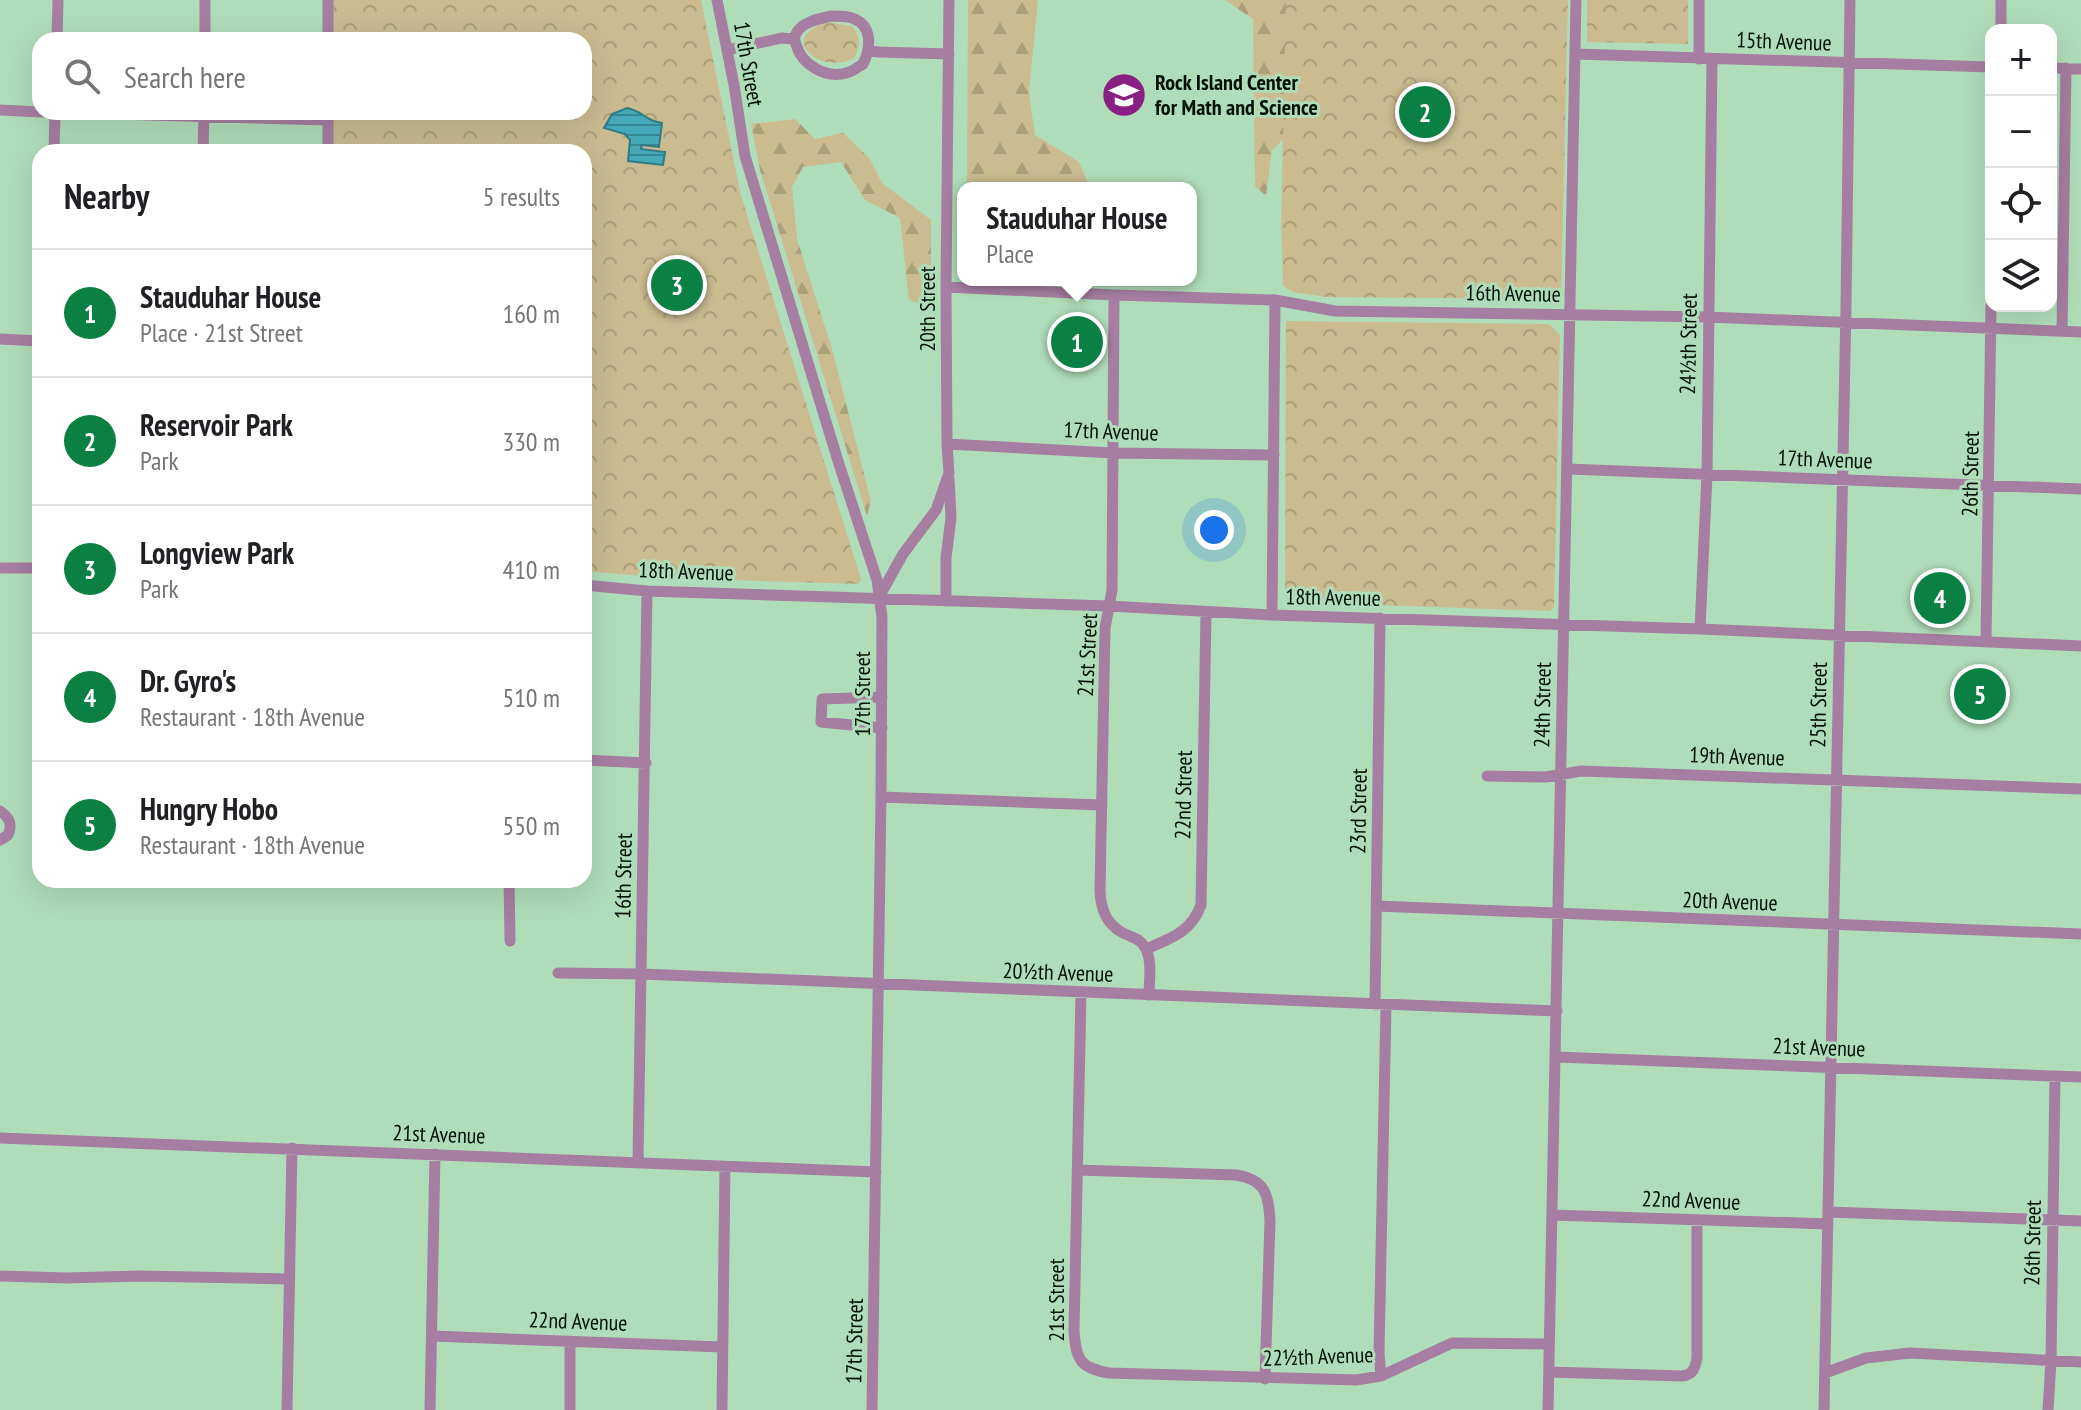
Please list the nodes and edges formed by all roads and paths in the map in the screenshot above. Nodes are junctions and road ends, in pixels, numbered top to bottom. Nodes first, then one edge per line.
1 (58, 0) edge
2 (205, 0) edge
3 (328, 0) edge
4 (717, 0) edge
5 (949, 0) edge
6 (1576, 0) edge
7 (1699, 0) edge
8 (1850, 0) edge
9 (2001, 0) edge
10 (2001, 24) edge
11 (57, 32) edge
12 (205, 32) edge
13 (328, 32) edge
14 (794, 39) junction
15 (727, 50) junction
16 (869, 50) junction
17 (949, 54) junction
18 (1576, 54) junction
19 (1699, 59) junction
20 (1712, 59) junction
21 (1850, 63) junction
22 (1985, 67) edge
23 (2057, 68) edge
24 (2066, 68) junction
25 (2081, 69) edge
26 (0, 110) edge
27 (32, 112) edge
28 (55, 120) edge
29 (204, 120) edge
30 (328, 120) edge
31 (54, 144) edge
32 (203, 144) edge
33 (328, 144) edge
34 (946, 287) junction
35 (1114, 295) junction
36 (1275, 300) junction
37 (1991, 312) edge
38 (1571, 314) junction
39 (1708, 317) junction
40 (1846, 323) junction
41 (1991, 328) junction
42 (2062, 331) junction
43 (2081, 332) edge
44 (0, 339) edge
45 (32, 341) edge
46 (947, 444) junction
47 (1113, 453) junction
48 (1274, 455) junction
49 (1568, 469) junction
50 (949, 473) junction
51 (1707, 475) junction
52 (1843, 480) junction
53 (1990, 485) junction
54 (2081, 489) edge
55 (0, 568) edge
56 (32, 568) edge
57 (592, 586) edge
58 (647, 591) junction
59 (879, 598) junction
60 (946, 601) junction
61 (1109, 606) junction
62 (1206, 612) junction
63 (1272, 615) junction
64 (1380, 618) junction
65 (1563, 625) junction
66 (1700, 629) junction
67 (1839, 635) junction
68 (1986, 642) junction
69 (2081, 646) edge
70 (882, 697) junction
71 (882, 728) junction
72 (592, 760) edge
73 (646, 763) junction
74 (1561, 775) junction
75 (1487, 776) dead end
76 (1837, 780) junction
77 (2081, 789) edge
78 (881, 797) junction
79 (1102, 805) junction
80 (0, 811) edge
81 (0, 840) edge
82 (509, 888) edge
83 (1377, 906) junction
84 (1559, 913) junction
85 (1833, 925) junction
86 (2081, 934) edge
87 (510, 941) dead end
88 (1146, 949) junction
89 (558, 973) dead end
90 (642, 974) junction
91 (878, 985) junction
92 (1081, 993) junction
93 (1149, 995) junction
94 (1381, 1005) junction
95 (1557, 1011) junction
96 (1556, 1057) junction
97 (1830, 1067) junction
98 (2055, 1076) junction
99 (2081, 1077) edge
100 (0, 1138) edge
101 (292, 1148) junction
102 (435, 1154) junction
103 (638, 1162) junction
104 (725, 1166) junction
105 (1078, 1170) junction
106 (876, 1172) junction
107 (1552, 1215) junction
108 (1828, 1218) junction
109 (2051, 1220) junction
110 (1697, 1221) junction
111 (2081, 1221) edge
112 (0, 1276) edge
113 (289, 1279) junction
114 (432, 1336) junction
115 (570, 1342) junction
116 (1549, 1344) junction
117 (722, 1347) junction
118 (2051, 1361) junction
119 (2081, 1362) edge
120 (1083, 1364) joint
121 (1549, 1372) junction
122 (1825, 1373) junction
123 (1381, 1376) junction
124 (1265, 1379) junction
125 (287, 1410) edge
126 (430, 1410) edge
127 (570, 1410) edge
128 (722, 1410) edge
129 (872, 1410) edge
130 (1548, 1410) edge
131 (1824, 1410) edge
132 (2048, 1410) edge

1 - 11 street
2 - 12 street
3 - 13 street
4 - 15 street, 17th Street
5 - 17 street, 20th Street
6 - 18 street, 24th Street
7 - 19 street
8 - 21 street, 25th Street
9 - 10 street
14 - 15 street
14 - 16 street
14 - 16 street
15 - 59 street, 17th Street
16 - 17 street
17 - 34 street, 20th Street
18 - 19 street, 15th Avenue
18 - 38 street, 24th Street
19 - 20 street, 15th Avenue
20 - 21 street, 15th Avenue
20 - 39 street, 24½th Street
21 - 22 street, 15th Avenue
21 - 40 street, 25th Street
23 - 24 street
24 - 25 street
24 - 42 street
26 - 27 street
28 - 31 street
29 - 32 street
30 - 33 street
34 - 35 street, 16th Avenue
34 - 46 street, 20th Street
35 - 36 street, 16th Avenue
35 - 47 street, 21st Street
36 - 38 street, 16th Avenue
36 - 48 street
37 - 41 street, 26th Street
38 - 39 street, 16th Avenue
38 - 49 street, 24th Street
39 - 40 street, 16th Avenue
39 - 51 street, 24½th Street
40 - 41 street, 16th Avenue
40 - 52 street, 25th Street
41 - 42 street, 16th Avenue
41 - 53 street, 26th Street
42 - 43 street, 16th Avenue
44 - 45 street
46 - 47 street, 17th Avenue
46 - 50 street, 20th Street
47 - 48 street, 17th Avenue
47 - 61 street, 21st Street
48 - 63 street
49 - 51 street, 17th Avenue
49 - 65 street, 24th Street
50 - 59 street, 20th Street
50 - 60 street
51 - 52 street, 17th Avenue
51 - 66 street, 24½th Street
52 - 53 street, 17th Avenue
52 - 67 street, 25th Street
53 - 54 street, 17th Avenue
53 - 68 street, 26th Street
55 - 56 street
57 - 58 street, 18th Avenue
58 - 59 street, 18th Avenue
58 - 73 street, 16th Street
59 - 60 street, 18th Avenue
59 - 70 street, 17th Street
60 - 61 street, 18th Avenue
61 - 62 street, 18th Avenue
61 - 79 street, 21st Street
62 - 63 street, 18th Avenue
62 - 88 street, 22nd Street
63 - 64 street, 18th Avenue
64 - 65 street, 18th Avenue
64 - 83 street, 23rd Street
65 - 66 street, 18th Avenue
65 - 74 street, 24th Street
66 - 67 street, 18th Avenue
67 - 68 street, 18th Avenue
67 - 76 street, 25th Street
68 - 69 street, 18th Avenue
70 - 71 street, 17th Street
70 - 71 street
71 - 78 street, 17th Street
72 - 73 street
73 - 90 street, 16th Street
74 - 75 street, 19th Avenue
74 - 76 street, 19th Avenue
74 - 84 street, 24th Street
76 - 77 street, 19th Avenue
76 - 85 street, 25th Street
78 - 79 street
78 - 91 street, 17th Street
79 - 88 street, 21st Street
80 - 81 street
82 - 87 street
83 - 84 street, 20th Avenue
83 - 94 street, 23rd Street
84 - 85 street, 20th Avenue
84 - 95 street, 24th Street
85 - 86 street, 20th Avenue
85 - 97 street, 25th Street
88 - 93 street
89 - 90 street, 20½th Avenue
90 - 91 street, 20½th Avenue
90 - 103 street, 16th Street
91 - 92 street, 20½th Avenue
91 - 106 street, 17th Street
92 - 93 street, 20½th Avenue
92 - 105 street, 21st Street
93 - 94 street, 20½th Avenue
94 - 95 street, 20½th Avenue
94 - 123 street, 23rd Street
95 - 96 street, 24th Street
96 - 97 street, 21st Avenue
96 - 107 street, 24th Street
97 - 98 street, 21st Avenue
97 - 108 street, 25th Street
98 - 99 street, 21st Avenue
98 - 109 street, 26th Street
100 - 101 street, 21st Avenue
101 - 102 street, 21st Avenue
101 - 113 street
102 - 103 street, 21st Avenue
102 - 114 street
103 - 104 street, 21st Avenue
104 - 106 street, 21st Avenue
104 - 117 street
105 - 120 street, 21st Street
105 - 124 street
106 - 129 street, 17th Street
107 - 110 street, 22nd Avenue
107 - 116 street, 24th Street
108 - 109 street, 22nd Avenue
108 - 110 street, 22nd Avenue
108 - 122 street, 25th Street
109 - 111 street, 22nd Avenue
109 - 118 street, 26th Street
110 - 121 street
112 - 113 street
113 - 125 street
114 - 115 street, 22nd Avenue
114 - 126 street
115 - 117 street, 22nd Avenue
115 - 127 street
116 - 121 street, 24th Street
116 - 123 street, 22½th Avenue
117 - 128 street
118 - 119 street
118 - 122 street
118 - 132 street, 26th Street
120 - 124 street, 22½th Avenue
121 - 130 street, 24th Street
122 - 131 street, 25th Street
123 - 124 street, 22½th Avenue

